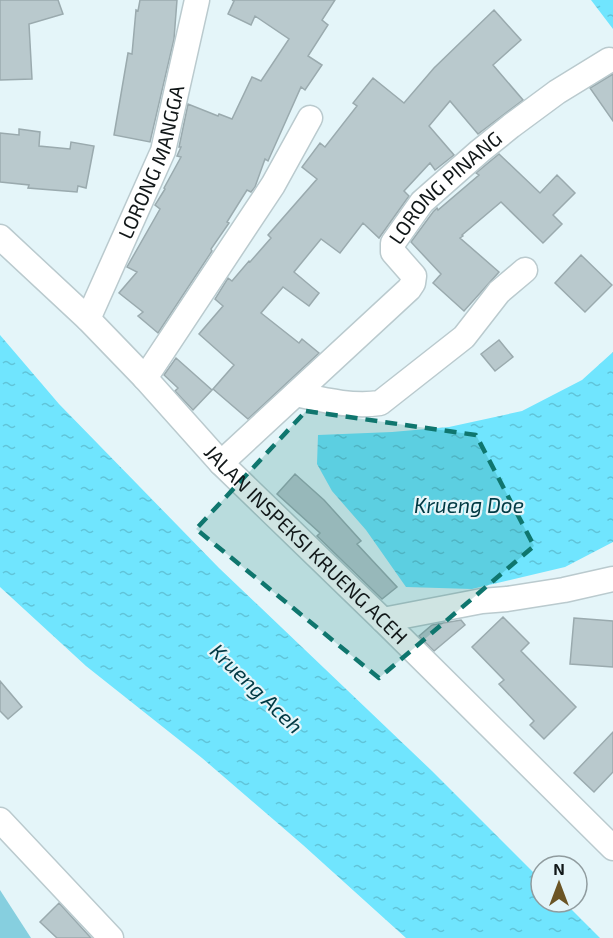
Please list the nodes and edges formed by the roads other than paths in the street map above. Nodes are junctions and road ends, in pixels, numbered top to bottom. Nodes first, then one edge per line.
1 (197, 0) edge
2 (609, 60) dead end
3 (310, 118) dead end
4 (0, 237) edge
5 (525, 270) dead end
6 (88, 319) junction
7 (145, 378) junction
8 (296, 394) junction
9 (221, 463) junction
10 (613, 579) edge
11 (383, 620) junction
12 (0, 820) edge
13 (613, 848) edge
14 (111, 938) edge

1 - 6 street, LORONG MANGGA
2 - 8 street, LORONG PINANG
3 - 7 street
4 - 6 street, JALAN INSPEKSI KRUENG ACEH
5 - 8 street
6 - 7 street, JALAN INSPEKSI KRUENG ACEH
7 - 9 street, JALAN INSPEKSI KRUENG ACEH
8 - 9 street, LORONG PINANG
9 - 11 street, JALAN INSPEKSI KRUENG ACEH
10 - 11 street
11 - 13 street, JALAN INSPEKSI KRUENG ACEH
12 - 14 street

